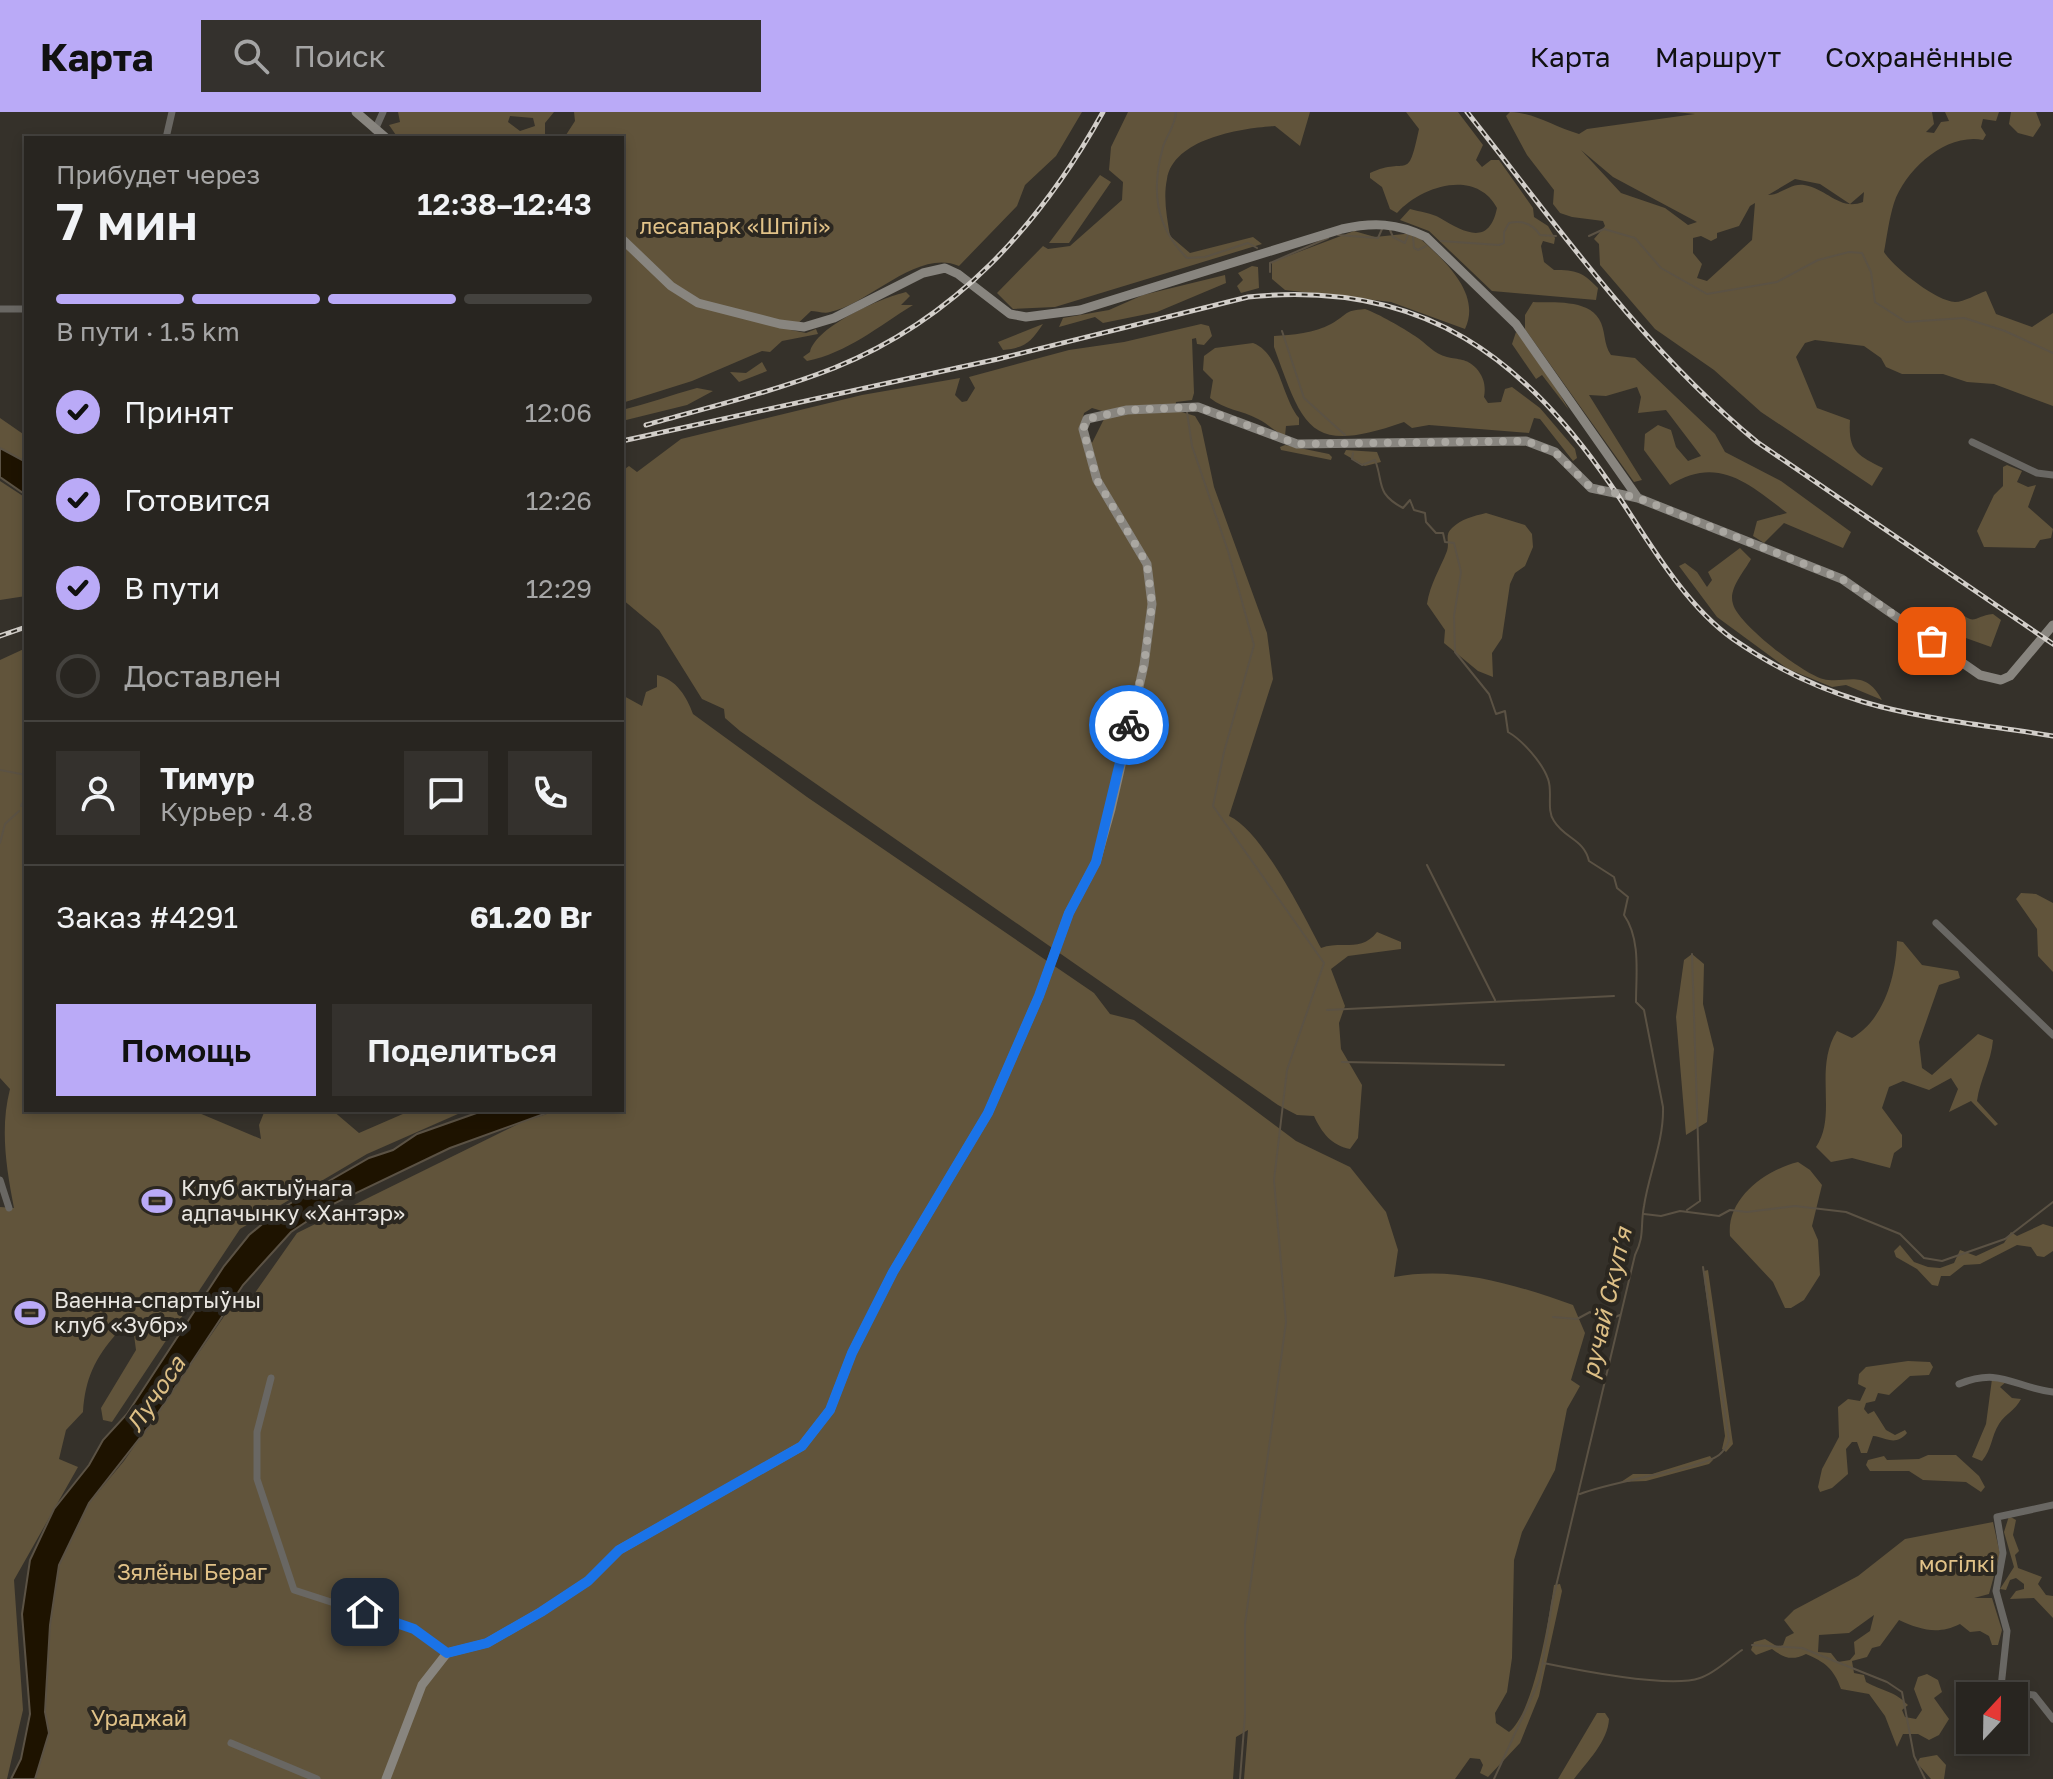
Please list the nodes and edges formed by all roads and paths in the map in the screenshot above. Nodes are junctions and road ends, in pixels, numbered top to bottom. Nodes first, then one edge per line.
1 (172, 112) edge
2 (356, 112) edge
3 (383, 112) edge
4 (375, 130) junction
5 (166, 136) edge
6 (383, 136) edge
7 (624, 241) edge
8 (0, 309) edge
9 (24, 309) edge
10 (1972, 442) dead end
11 (2053, 475) edge
12 (1638, 498) junction
13 (2053, 625) edge
14 (1936, 923) dead end
15 (2053, 1035) edge
16 (0, 1180) edge
17 (9, 1208) dead end
18 (271, 1378) dead end
19 (1959, 1384) dead end
20 (2053, 1392) edge
21 (2053, 1505) edge
22 (447, 1653) junction
23 (2053, 1719) edge
24 (231, 1743) dead end
25 (317, 1779) edge
26 (386, 1779) edge

1 - 5 street
2 - 4 street
3 - 4 street
4 - 6 street
7 - 12 street
8 - 9 street
10 - 11 street
12 - 13 street
12 - 22 street
14 - 15 street
16 - 17 street
18 - 22 street
19 - 20 street
21 - 23 street
22 - 26 street
24 - 25 street

